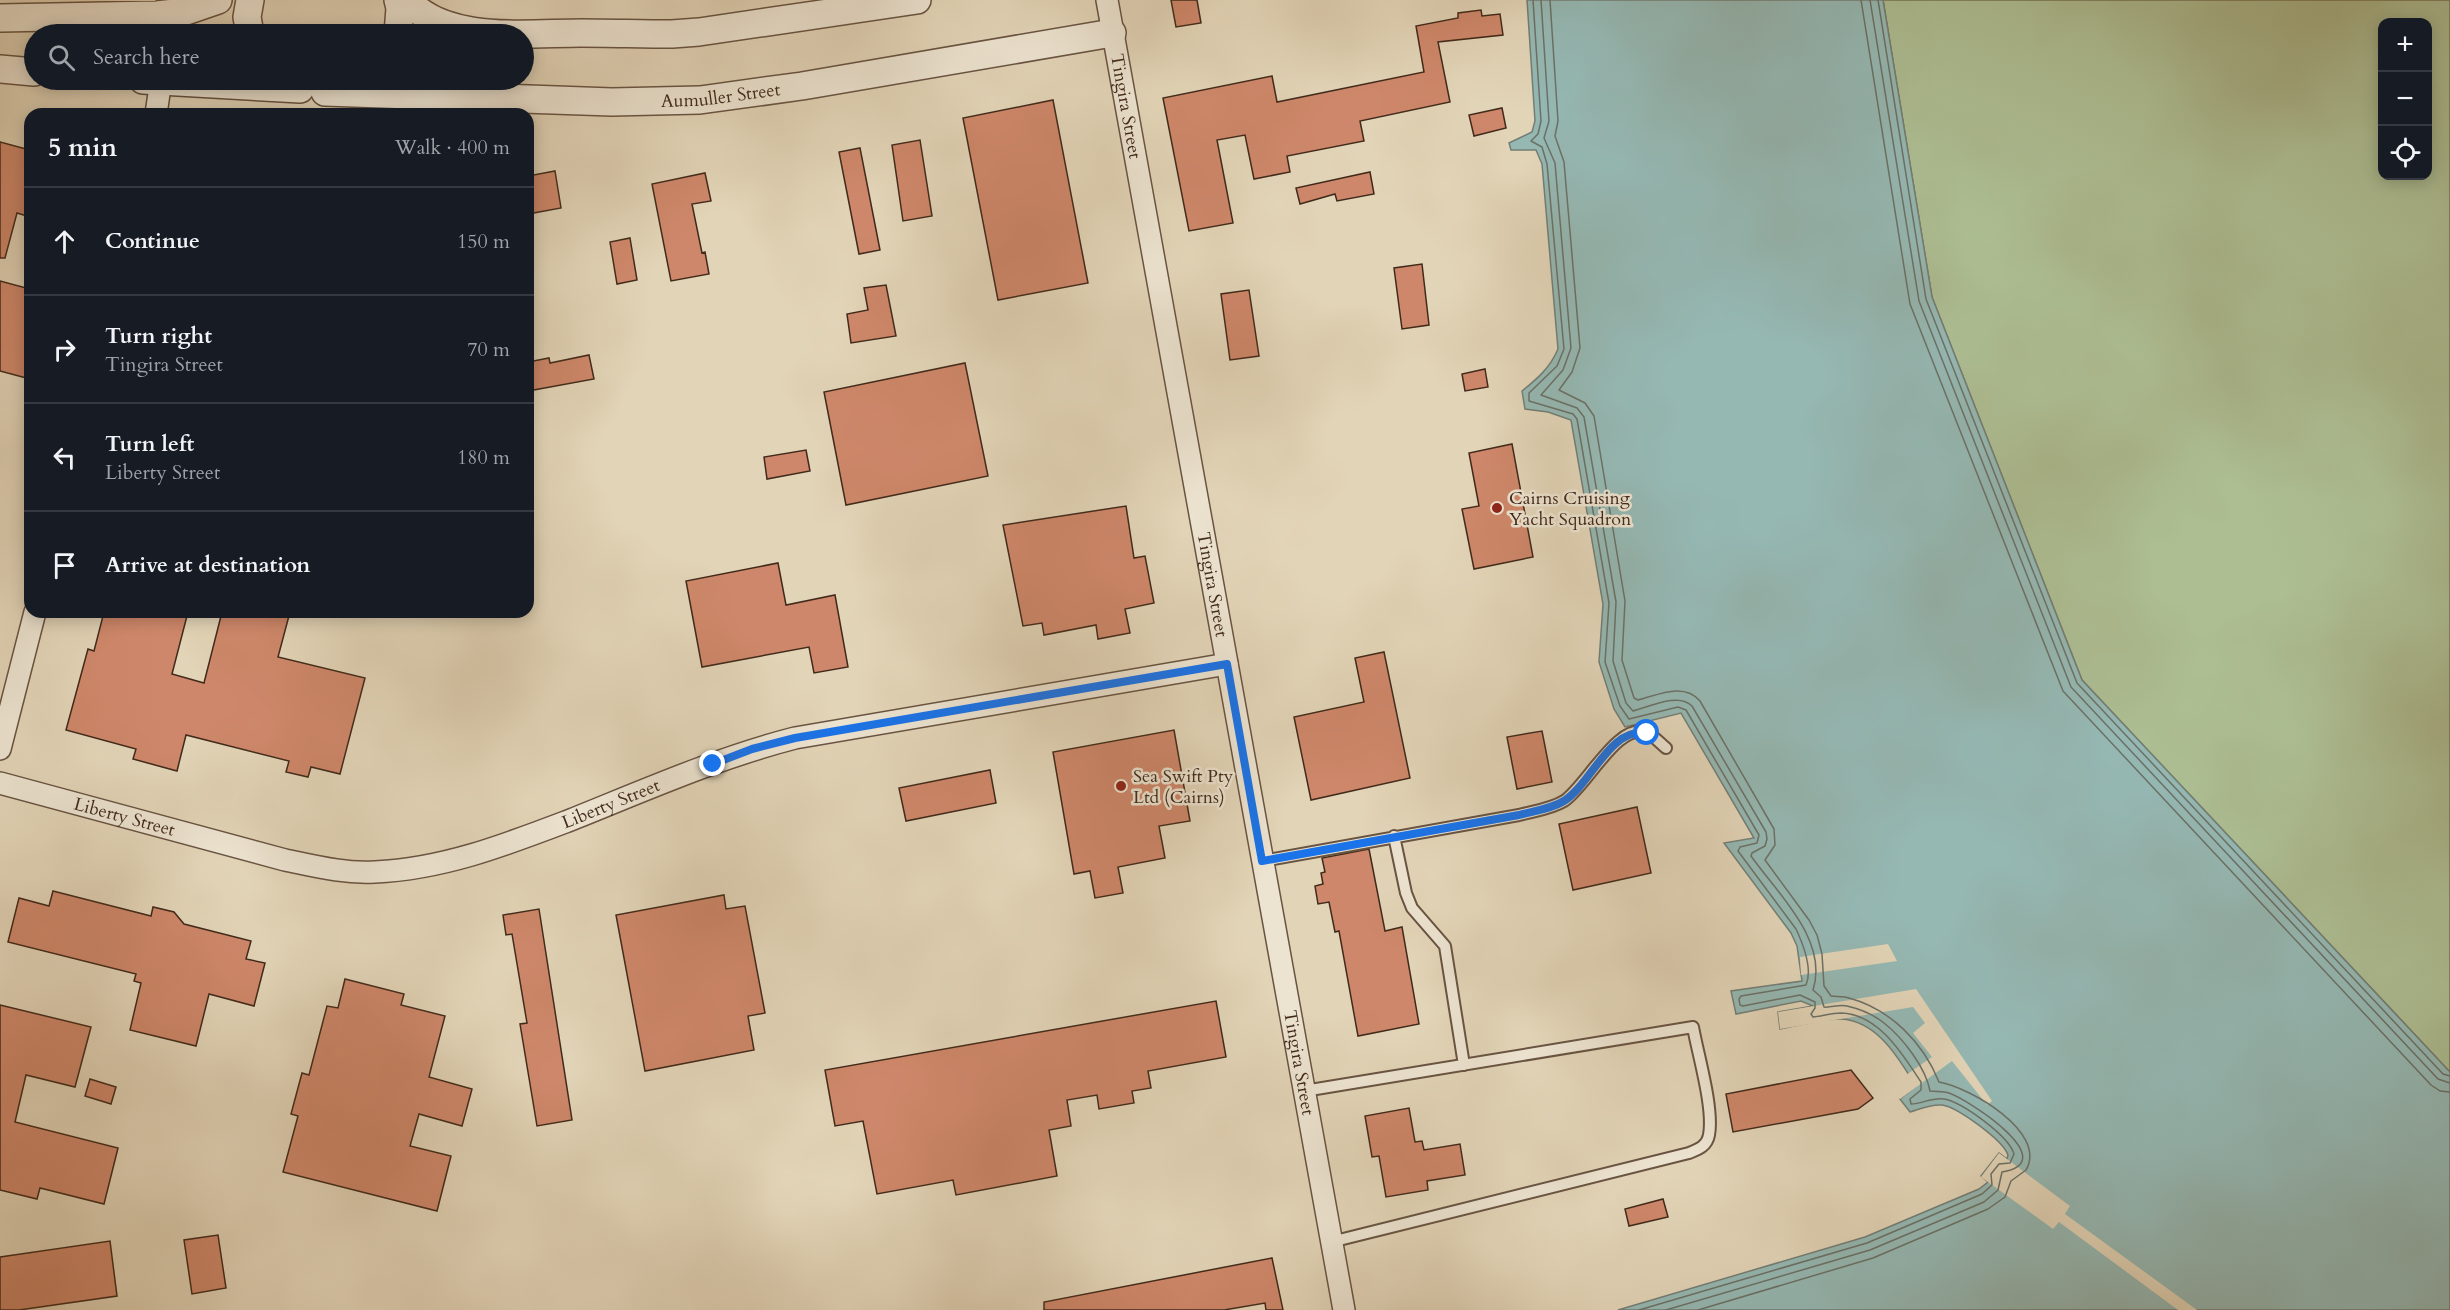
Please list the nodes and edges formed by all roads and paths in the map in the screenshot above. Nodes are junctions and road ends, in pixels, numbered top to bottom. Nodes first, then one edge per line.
1 (218, 0) edge
2 (250, 0) edge
3 (398, 0) edge
4 (407, 0) edge
5 (917, 0) edge
6 (1107, 0) edge
7 (0, 18) edge
8 (135, 24) edge
9 (160, 24) edge
10 (248, 24) edge
11 (399, 24) edge
12 (446, 24) edge
13 (1112, 33) junction
14 (534, 34) edge
15 (0, 69) edge
16 (24, 71) edge
17 (155, 90) edge
18 (364, 90) edge
19 (156, 108) edge
20 (33, 618) edge
21 (1227, 664) junction
22 (1666, 748) dead end
23 (0, 749) edge
24 (0, 783) edge
25 (1395, 836) junction
26 (1262, 861) junction
27 (1464, 1065) junction
28 (1304, 1091) junction
29 (1331, 1242) junction
30 (1344, 1310) edge

1 - 9 street
2 - 10 street
3 - 11 street
4 - 12 street
5 - 14 street
6 - 13 street, Tingira Street
7 - 8 street
13 - 18 street, Aumuller Street
13 - 21 street, Tingira Street
15 - 16 street
17 - 19 street
20 - 23 street
21 - 24 street, Liberty Street
21 - 26 street, Tingira Street
22 - 25 lane
25 - 26 lane
25 - 27 lane
26 - 28 street, Tingira Street
27 - 28 lane
27 - 29 lane
28 - 29 street, Tingira Street
29 - 30 street, Tingira Street

